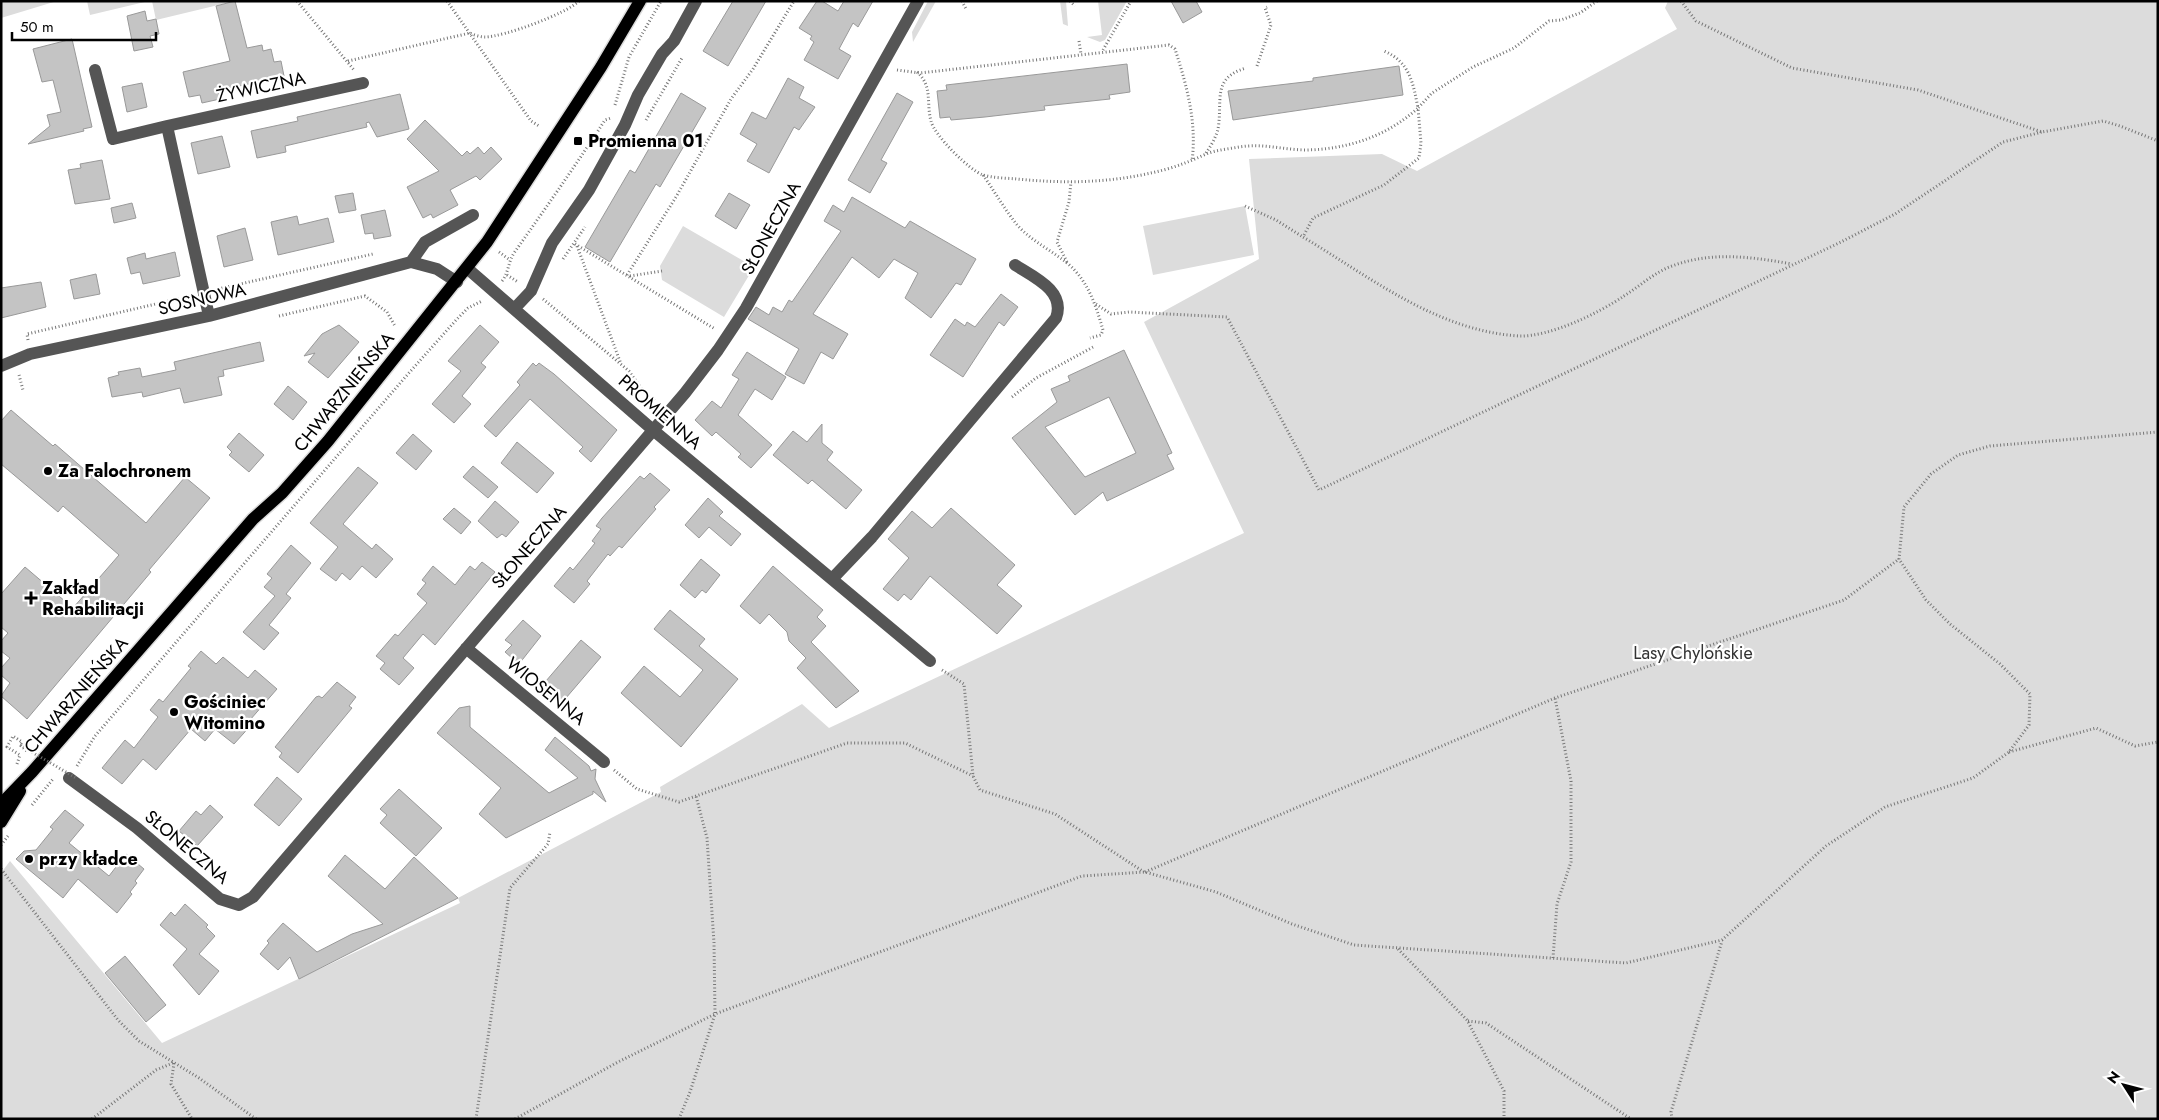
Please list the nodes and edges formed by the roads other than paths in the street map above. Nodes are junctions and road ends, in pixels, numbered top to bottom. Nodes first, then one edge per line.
1 (640, 1) edge
2 (696, 1) edge
3 (918, 1) edge
4 (95, 70) dead end
5 (363, 83) road end
6 (167, 126) junction
7 (473, 215) dead end
8 (411, 262) junction
9 (1015, 266) dead end
10 (468, 269) junction
11 (457, 282) junction
12 (515, 308) junction
13 (209, 316) junction
14 (1, 366) edge
15 (653, 430) junction
16 (832, 579) junction
17 (466, 648) junction
18 (930, 661) road end
19 (604, 762) road end
20 (32, 772) junction
21 (72, 778) road end
22 (1, 804) edge
23 (1, 822) edge

1 - 10 main road, CHWARZNIEŃSKA
2 - 12 street
3 - 15 street, SŁONECZNA
4 - 6 street, ŻYWICZNA
5 - 6 street, ŻYWICZNA
6 - 13 street
7 - 8 street
8 - 11 street
8 - 13 street, SOSNOWA
9 - 16 street
10 - 11 main road, CHWARZNIEŃSKA
10 - 12 street, PROMIENNA
11 - 20 main road, CHWARZNIEŃSKA
12 - 15 street, PROMIENNA
13 - 14 street, SOSNOWA
15 - 16 street, PROMIENNA
15 - 17 street, SŁONECZNA
16 - 18 street, PROMIENNA
17 - 19 street, WIOSENNA
17 - 21 street, SŁONECZNA
20 - 22 main road, CHWARZNIEŃSKA
20 - 23 main road, CHWARZNIEŃSKA

